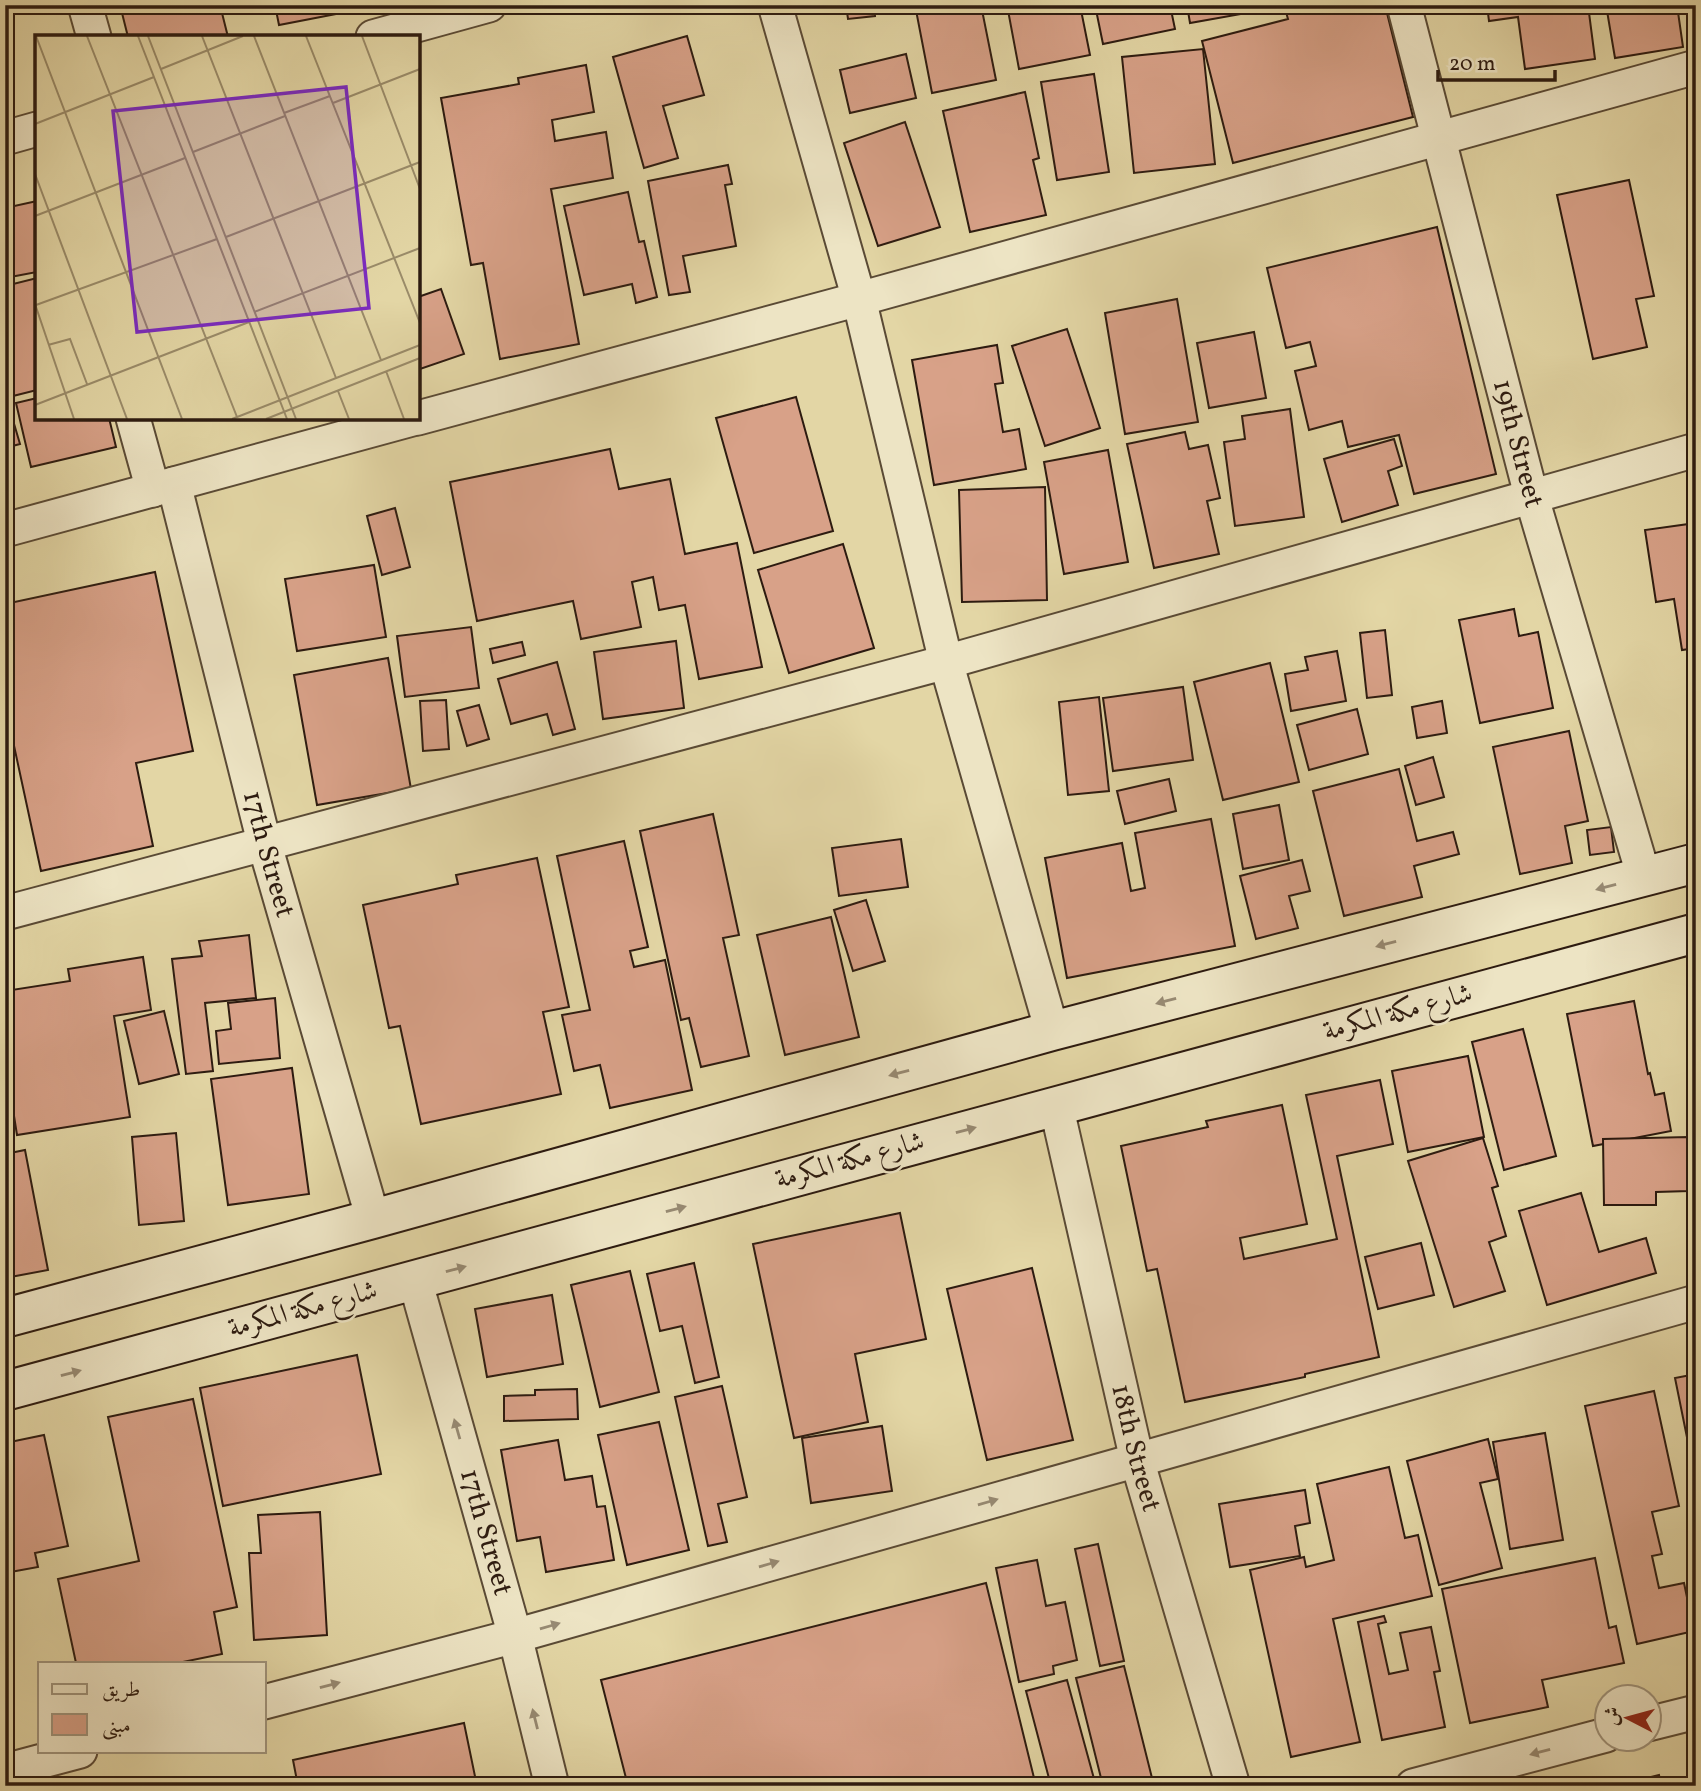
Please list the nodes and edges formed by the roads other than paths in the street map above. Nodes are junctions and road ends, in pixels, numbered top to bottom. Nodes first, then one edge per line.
1 (85, 5) edge
2 (489, 5) edge
3 (775, 5) edge
4 (1404, 5) edge
5 (93, 35) edge
6 (380, 35) edge
7 (1696, 67) edge
8 (35, 130) edge
9 (5, 138) edge
10 (1438, 138) junction
11 (859, 299) junction
12 (420, 417) edge
13 (135, 420) edge
14 (410, 420) edge
15 (1696, 450) edge
16 (164, 486) junction
17 (1531, 495) junction
18 (5, 530) edge
19 (946, 662) junction
20 (264, 842) junction
21 (1696, 863) edge
22 (1644, 877) junction
23 (5, 913) edge
24 (1696, 933) edge
25 (1052, 1031) junction
26 (1056, 1105) junction
27 (373, 1219) junction
28 (415, 1280) junction
29 (1696, 1302) edge
30 (5, 1318) edge
31 (5, 1391) edge
32 (1137, 1460) junction
33 (515, 1636) junction
34 (266, 1701) edge
35 (1696, 1712) edge
36 (1662, 1720) edge
37 (1592, 1739) edge
38 (76, 1752) edge
39 (5, 1771) edge
40 (552, 1786) edge
41 (1233, 1786) edge
42 (1413, 1786) edge

1 - 5 street
2 - 6 street
3 - 11 street
4 - 10 street, 19th Street
7 - 10 street
8 - 9 street
10 - 11 street
10 - 17 street, 19th Street
11 - 12 street
11 - 19 street
13 - 16 street, 17th Street
14 - 16 street
15 - 17 street
16 - 18 street
16 - 20 street, 17th Street
17 - 19 street
17 - 22 street, 19th Street
19 - 20 street
19 - 25 street
20 - 23 street
20 - 27 street, 17th Street
21 - 22 main road
22 -> 25 main road
24 - 26 main road, شارع مكة المكرمة
25 -> 27 main road
28 -> 26 main road, شارع مكة المكرمة
26 - 32 street, 18th Street
27 - 30 main road
31 -> 28 main road, شارع مكة المكرمة
33 -> 28 street, 17th Street
29 - 32 street
33 -> 32 street
32 - 41 street, 18th Street
34 -> 33 street
40 -> 33 street, 17th Street
35 - 36 street
37 -> 42 street
38 - 39 street

